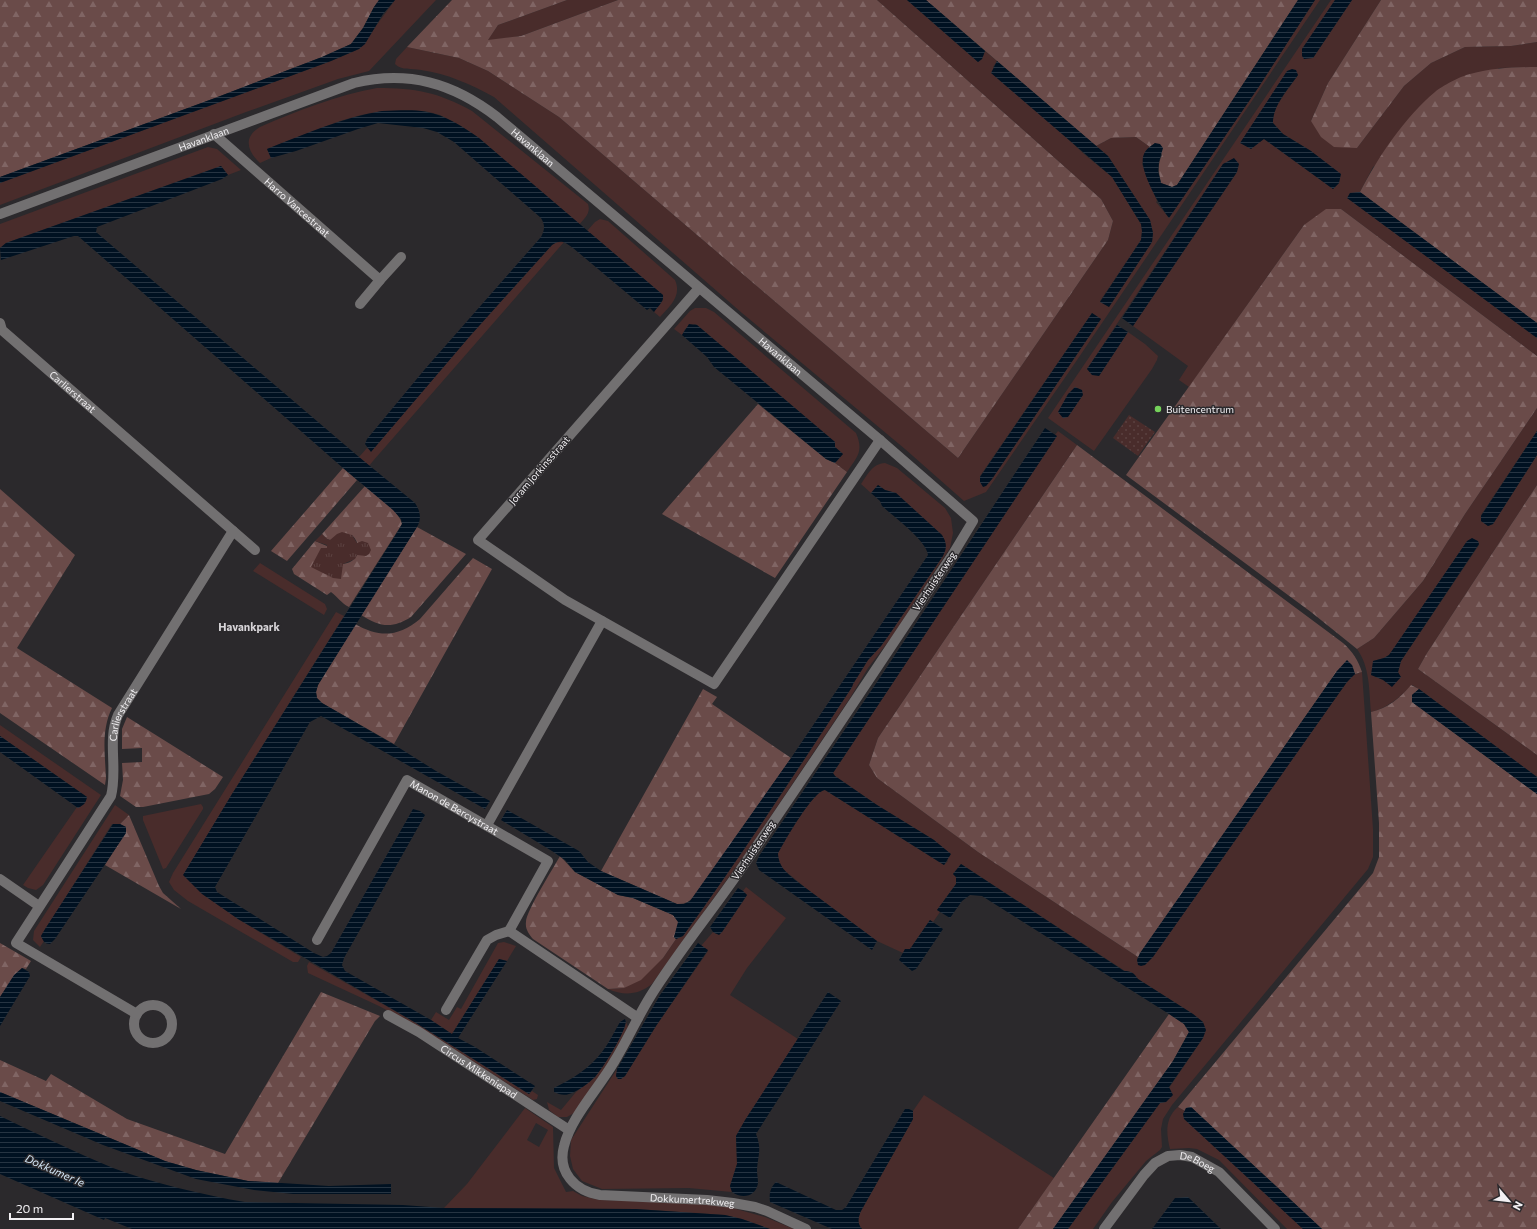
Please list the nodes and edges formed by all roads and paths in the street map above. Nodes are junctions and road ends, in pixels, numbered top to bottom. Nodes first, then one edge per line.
1 (214, 134) junction
2 (0, 214) edge
3 (401, 257) dead end
4 (380, 280) junction
5 (699, 288) junction
6 (360, 304) dead end
7 (1, 328) edge
8 (880, 440) junction
9 (973, 521) joint
10 (233, 531) junction
11 (255, 550) dead end
12 (602, 621) junction
13 (487, 825) junction
14 (0, 880) edge
15 (39, 906) junction
16 (509, 932) junction
17 (317, 940) dead end
18 (446, 1010) dead end
19 (137, 1014) dead end
20 (388, 1015) dead end
21 (638, 1018) junction
22 (570, 1130) junction
23 (575, 1185) joint
24 (806, 1229) edge
25 (1104, 1229) edge
26 (1275, 1229) edge

1 - 2 street, Havanklaan
1 - 4 street, Harro Vancestraat
1 - 5 street, Havanklaan
3 - 4 street
4 - 6 street
5 - 8 street, Havanklaan
5 - 12 street, Joram Jorkinsstraat
7 - 10 street, Carlierstraat
8 - 9 street, Havanklaan
8 - 12 street, Joram Jorkinsstraat
9 - 21 street, Vierhuisterweg
10 - 11 street, Carlierstraat
10 - 15 street, Carlierstraat
12 - 13 street
13 - 16 street, Manon de Bercystraat
13 - 17 street, Manon de Bercystraat
14 - 15 street
15 - 19 street, Carlierstraat
16 - 18 street
16 - 21 street
20 - 22 street, Circus Mikkeniepad
21 - 22 street, Vierhuisterweg
22 - 23 street, Vierhuisterweg
23 - 24 street, Dokkumertrekweg
25 - 26 street, De Boeg

